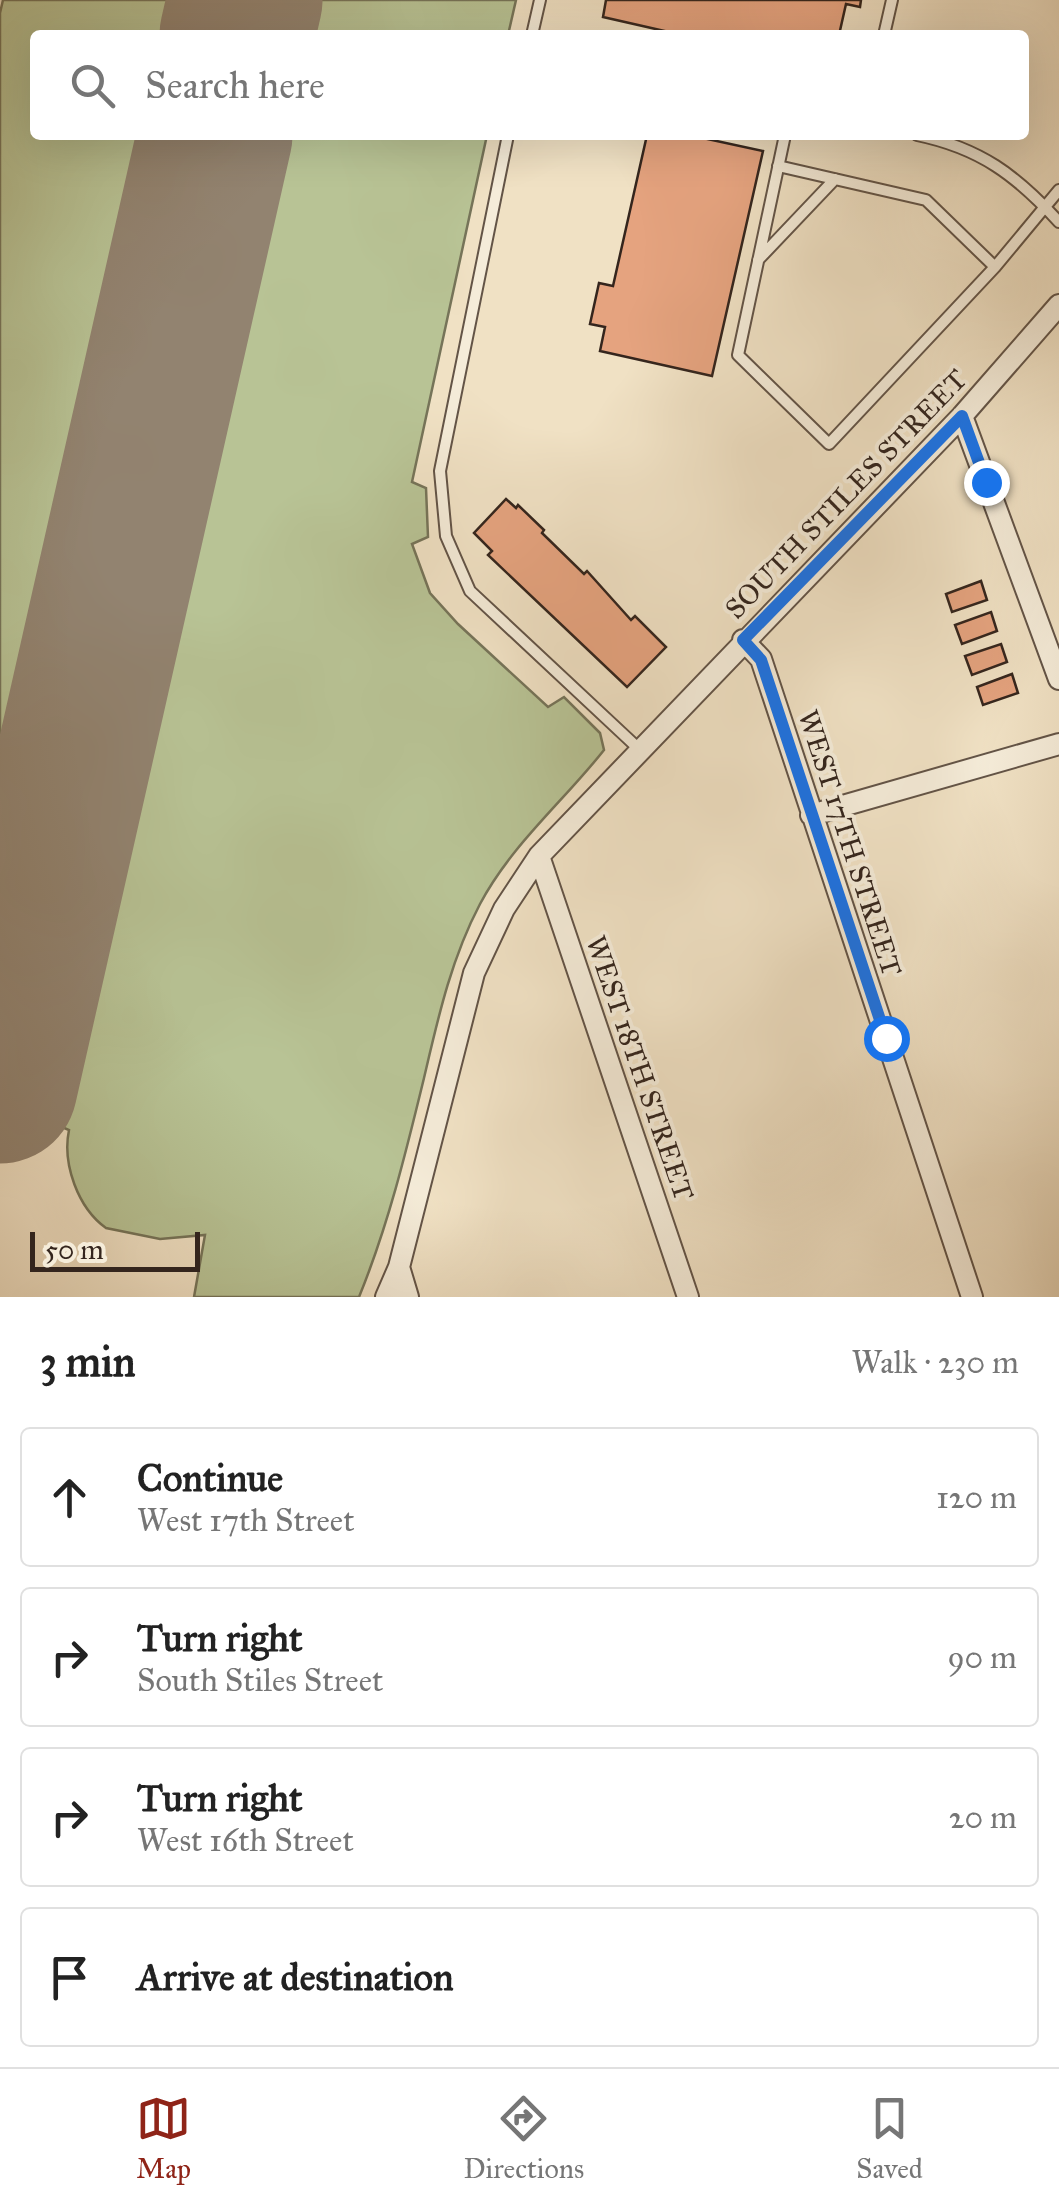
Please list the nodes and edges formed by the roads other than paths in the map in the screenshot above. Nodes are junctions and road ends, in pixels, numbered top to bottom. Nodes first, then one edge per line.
1 (540, 0) edge
2 (892, 0) edge
3 (533, 30) edge
4 (885, 30) edge
5 (507, 140) edge
6 (784, 140) edge
7 (940, 140) edge
8 (778, 166) junction
9 (836, 179) junction
10 (1059, 190) edge
11 (1044, 206) junction
12 (1059, 222) edge
13 (758, 261) junction
14 (995, 267) junction
15 (1059, 305) edge
16 (962, 416) junction
17 (743, 640) junction
18 (1059, 679) edge
19 (1059, 744) edge
20 (638, 749) junction
21 (811, 816) junction
22 (539, 856) junction
23 (399, 1267) junction
24 (386, 1297) edge
25 (408, 1297) edge
26 (688, 1297) edge
27 (972, 1297) edge

1 - 3 lane
2 - 4 lane
5 - 20 lane
6 - 8 lane
7 - 11 lane
8 - 9 lane
8 - 13 lane
9 - 13 lane
9 - 14 lane
10 - 11 lane
11 - 12 lane
11 - 14 lane
13 - 14 lane
15 - 16 street, SOUTH STILES STREET
16 - 17 street, SOUTH STILES STREET
16 - 18 street
17 - 20 street, SOUTH STILES STREET
17 - 21 street, WEST 17TH STREET
19 - 21 street
20 - 22 street, SOUTH STILES STREET
21 - 27 street, WEST 17TH STREET
22 - 23 street, SOUTH STILES STREET
22 - 26 street, WEST 18TH STREET
23 - 24 street, SOUTH STILES STREET
23 - 25 street

